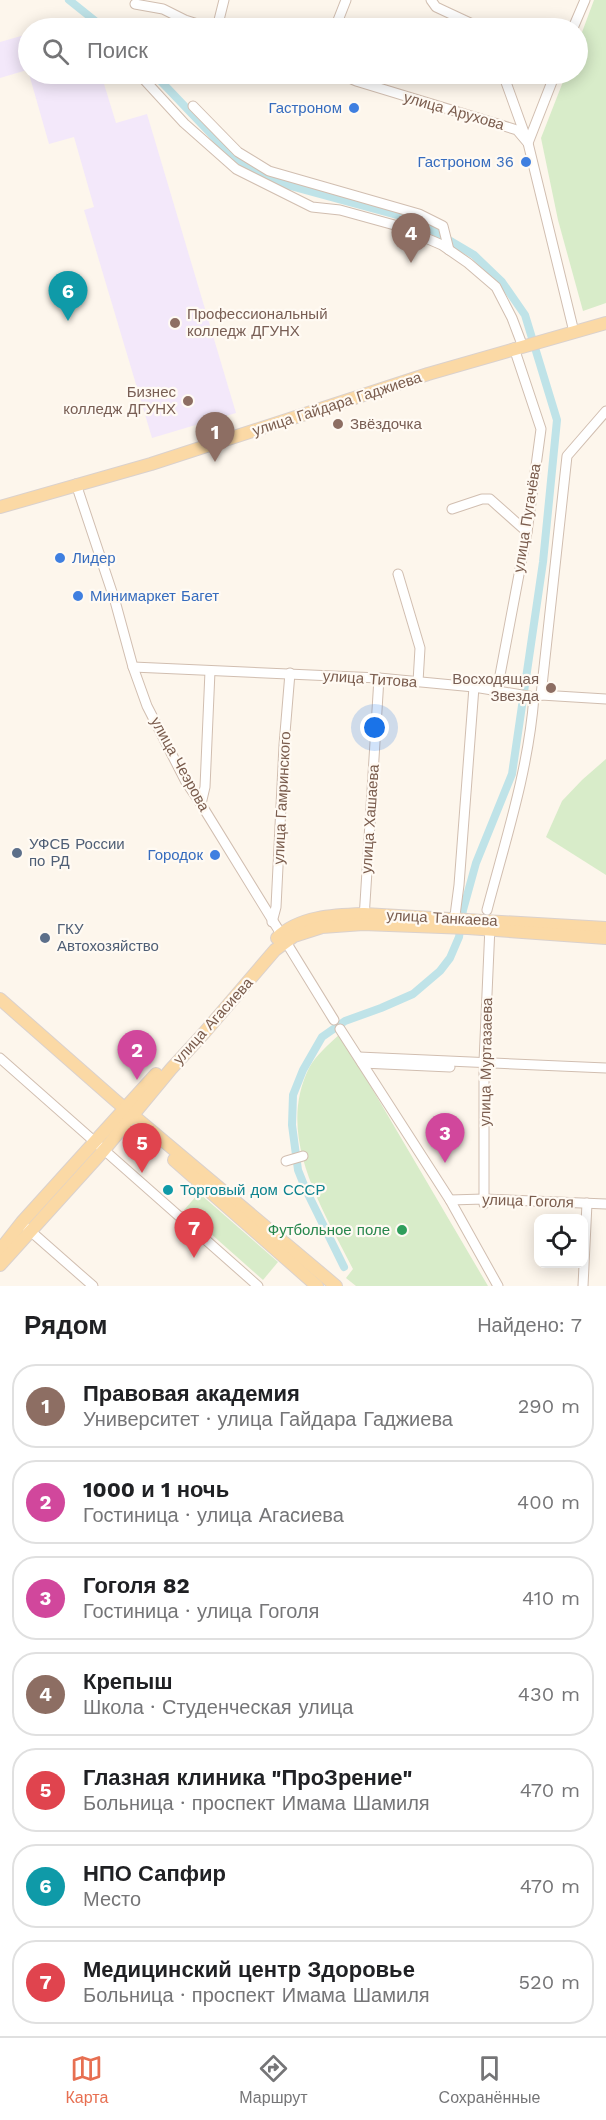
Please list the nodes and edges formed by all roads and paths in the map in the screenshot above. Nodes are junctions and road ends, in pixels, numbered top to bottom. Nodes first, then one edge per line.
1 (224, 0) edge
2 (346, 0) edge
3 (431, 0) edge
4 (585, 0) edge
5 (135, 4) dead end
6 (182, 18) edge
7 (220, 18) edge
8 (340, 18) edge
9 (460, 18) edge
10 (577, 18) edge
11 (149, 84) edge
12 (366, 84) edge
13 (507, 84) edge
14 (551, 84) edge
15 (193, 106) dead end
16 (528, 143) junction
17 (449, 250) junction
18 (604, 325) edge
19 (573, 331) junction
20 (518, 348) junction
21 (606, 411) edge
22 (77, 485) junction
23 (1, 504) edge
24 (452, 509) dead end
25 (527, 532) junction
26 (398, 574) dead end
27 (133, 667) junction
28 (210, 671) junction
29 (290, 673) junction
30 (379, 678) junction
31 (418, 682) junction
32 (474, 687) junction
33 (497, 690) junction
34 (537, 696) junction
35 (606, 699) edge
36 (201, 804) junction
37 (364, 919) junction
38 (489, 920) junction
39 (272, 922) junction
40 (460, 922) junction
41 (606, 928) edge
42 (283, 937) junction
43 (606, 938) edge
44 (0, 999) edge
45 (0, 1010) edge
46 (334, 1020) dead end
47 (340, 1029) dead end
48 (0, 1058) edge
49 (361, 1060) junction
50 (484, 1065) junction
51 (606, 1068) edge
52 (606, 1074) edge
53 (126, 1114) junction
54 (94, 1141) junction
55 (104, 1150) junction
56 (303, 1156) dead end
57 (286, 1161) dead end
58 (484, 1201) junction
59 (451, 1202) junction
60 (606, 1204) edge
61 (587, 1205) junction
62 (606, 1210) edge
63 (26, 1226) junction
64 (0, 1250) edge
65 (0, 1265) edge
66 (93, 1286) edge
67 (258, 1286) edge
68 (317, 1286) edge
69 (336, 1286) edge
70 (498, 1286) edge
71 (584, 1286) edge

1 - 7 street
2 - 8 street
3 - 9 street
4 - 10 street
5 - 6 street
11 - 17 street, улица Пугачёва
12 - 16 street, улица Арухова
13 - 16 street, улица Арухова
14 - 16 street
15 - 17 street
16 - 19 street, улица Арухова
17 - 20 street, улица Пугачёва
18 - 19 main road, улица Гайдара Гаджиева
19 - 20 main road, улица Гайдара Гаджиева
20 - 22 main road, улица Гайдара Гаджиева
20 - 25 street, улица Пугачёва
21 - 34 street, улица Муртазаева
22 - 23 main road, улица Гайдара Гаджиева
22 - 27 street, улица Чеэрова
24 - 25 street
25 - 33 street, улица Пугачёва
26 - 31 street
27 - 28 street, улица Титова
27 - 36 street, улица Чеэрова
28 - 29 street, улица Титова
28 - 36 street
29 - 30 street, улица Титова
29 - 39 street, улица Гамринского
30 - 31 street, улица Титова
30 - 37 street, улица Хашаева
31 - 32 street, улица Титова
32 - 33 street, улица Титова
32 - 40 street
33 - 34 street, улица Титова
34 - 35 street, улица Титова
34 - 38 street, улица Муртазаева
36 - 39 street, улица Чеэрова
37 - 40 main road, улица Танкаева
37 - 42 main road, улица Танкаева
38 - 40 main road, улица Танкаева
38 - 41 main road, улица Танкаева
38 - 43 main road, улица Танкаева
38 - 50 street, улица Муртазаева
39 - 42 street, улица Чеэрова
42 - 46 street, улица Чеэрова
42 - 53 main road, улица Агасиева
44 - 53 main road
45 - 53 main road
47 - 49 street
48 - 54 street
49 - 50 street
49 - 59 street
50 - 51 street
50 - 52 street
50 - 58 street, улица Муртазаева
53 - 54 main road, улица Агасиева
53 - 55 main road, улица Агасиева
53 - 68 main road
53 - 69 main road
54 - 55 street
54 - 63 main road, улица Агасиева
55 - 63 main road, улица Агасиева
55 - 67 street
56 - 57 street
58 - 59 street, улица Гоголя
58 - 61 street, улица Гоголя
59 - 70 street
60 - 61 street, улица Гоголя
61 - 62 street, улица Гоголя
61 - 71 street
63 - 64 main road, улица Агасиева
63 - 65 main road, улица Агасиева
63 - 66 street

